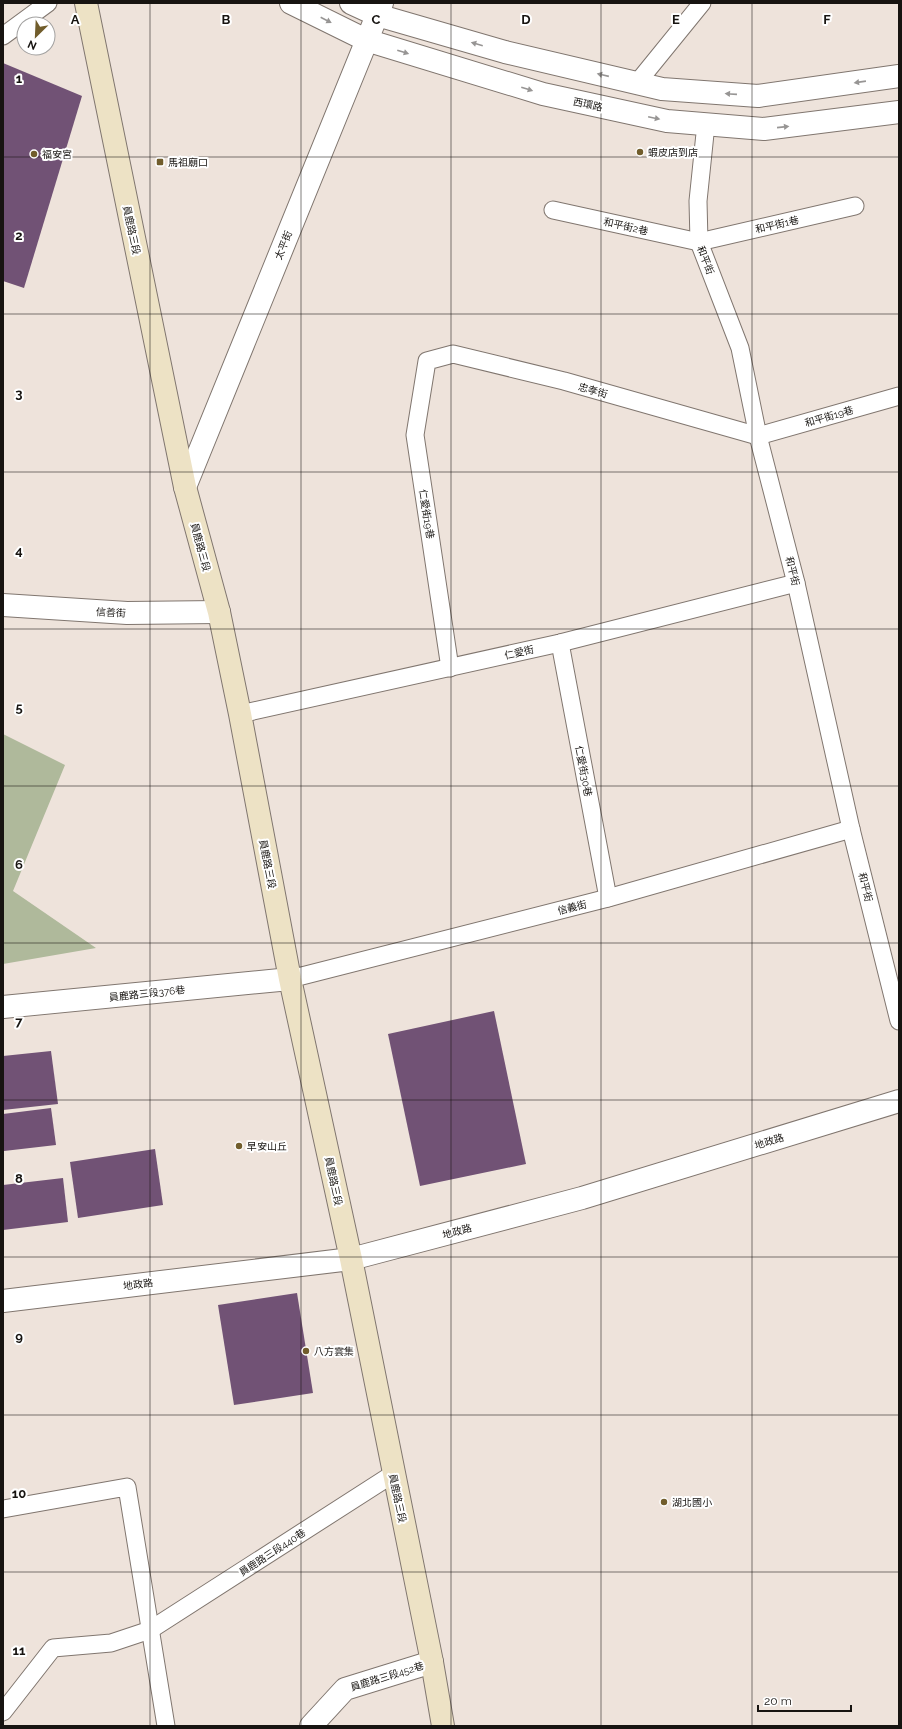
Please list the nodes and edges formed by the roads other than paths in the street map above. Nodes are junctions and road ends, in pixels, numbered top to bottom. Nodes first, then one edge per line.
1 (48, 3) edge
2 (86, 3) edge
3 (291, 3) edge
4 (351, 3) edge
5 (702, 3) edge
6 (379, 9) edge
7 (3, 36) edge
8 (366, 40) junction
9 (899, 76) edge
10 (637, 83) junction
11 (899, 112) edge
12 (706, 124) junction
13 (855, 206) dead end
14 (553, 210) dead end
15 (698, 242) junction
16 (427, 361) joint
17 (899, 396) edge
18 (758, 436) junction
19 (185, 487) junction
20 (796, 583) junction
21 (3, 605) edge
22 (219, 612) junction
23 (560, 643) junction
24 (450, 668) junction
25 (240, 714) junction
26 (851, 829) junction
27 (608, 898) junction
28 (290, 979) junction
29 (3, 1007) edge
30 (899, 1021) edge
31 (899, 1101) edge
32 (351, 1259) junction
33 (3, 1301) edge
34 (393, 1474) junction
35 (3, 1509) edge
36 (150, 1630) junction
37 (432, 1662) junction
38 (3, 1712) edge
39 (166, 1726) edge
40 (311, 1726) edge
41 (443, 1726) edge

1 - 7 lane
2 - 19 main road, 員鹿路三段
3 -> 8 street, 西環路
4 - 6 street
5 - 10 lane
6 - 8 street, 太平街
10 -> 6 street
8 -> 12 street, 西環路
8 - 19 street, 太平街
9 -> 10 street
12 -> 11 street, 西環路
12 - 15 lane, 和平街
13 - 15 lane, 和平街1巷
14 - 15 lane, 和平街2巷
15 - 18 lane, 和平街
16 - 18 lane, 忠孝街
16 - 24 lane, 仁愛街19巷
17 - 18 lane, 和平街19巷
18 - 20 lane, 和平街
19 - 22 main road, 員鹿路三段
20 - 23 lane, 仁愛街
20 - 26 lane, 和平街
21 - 22 street, 信善街
22 - 25 main road, 員鹿路三段
23 - 24 lane, 仁愛街
23 - 27 lane, 仁愛街30巷
24 - 25 lane, 仁愛街
25 - 28 main road, 員鹿路三段
26 - 27 lane, 信義街
26 - 30 lane, 和平街
27 - 28 lane, 信義街
28 - 29 street, 員鹿路三段376巷
28 - 32 main road, 員鹿路三段
31 - 32 street, 地政路
32 - 33 street, 地政路
32 - 34 main road, 員鹿路三段
34 - 36 lane, 員鹿路三段440巷
34 - 37 main road, 員鹿路三段
35 - 36 lane
36 - 38 lane, 員鹿路三段440巷
36 - 39 lane
37 - 40 street, 員鹿路三段452巷
37 - 41 main road, 員鹿路三段

